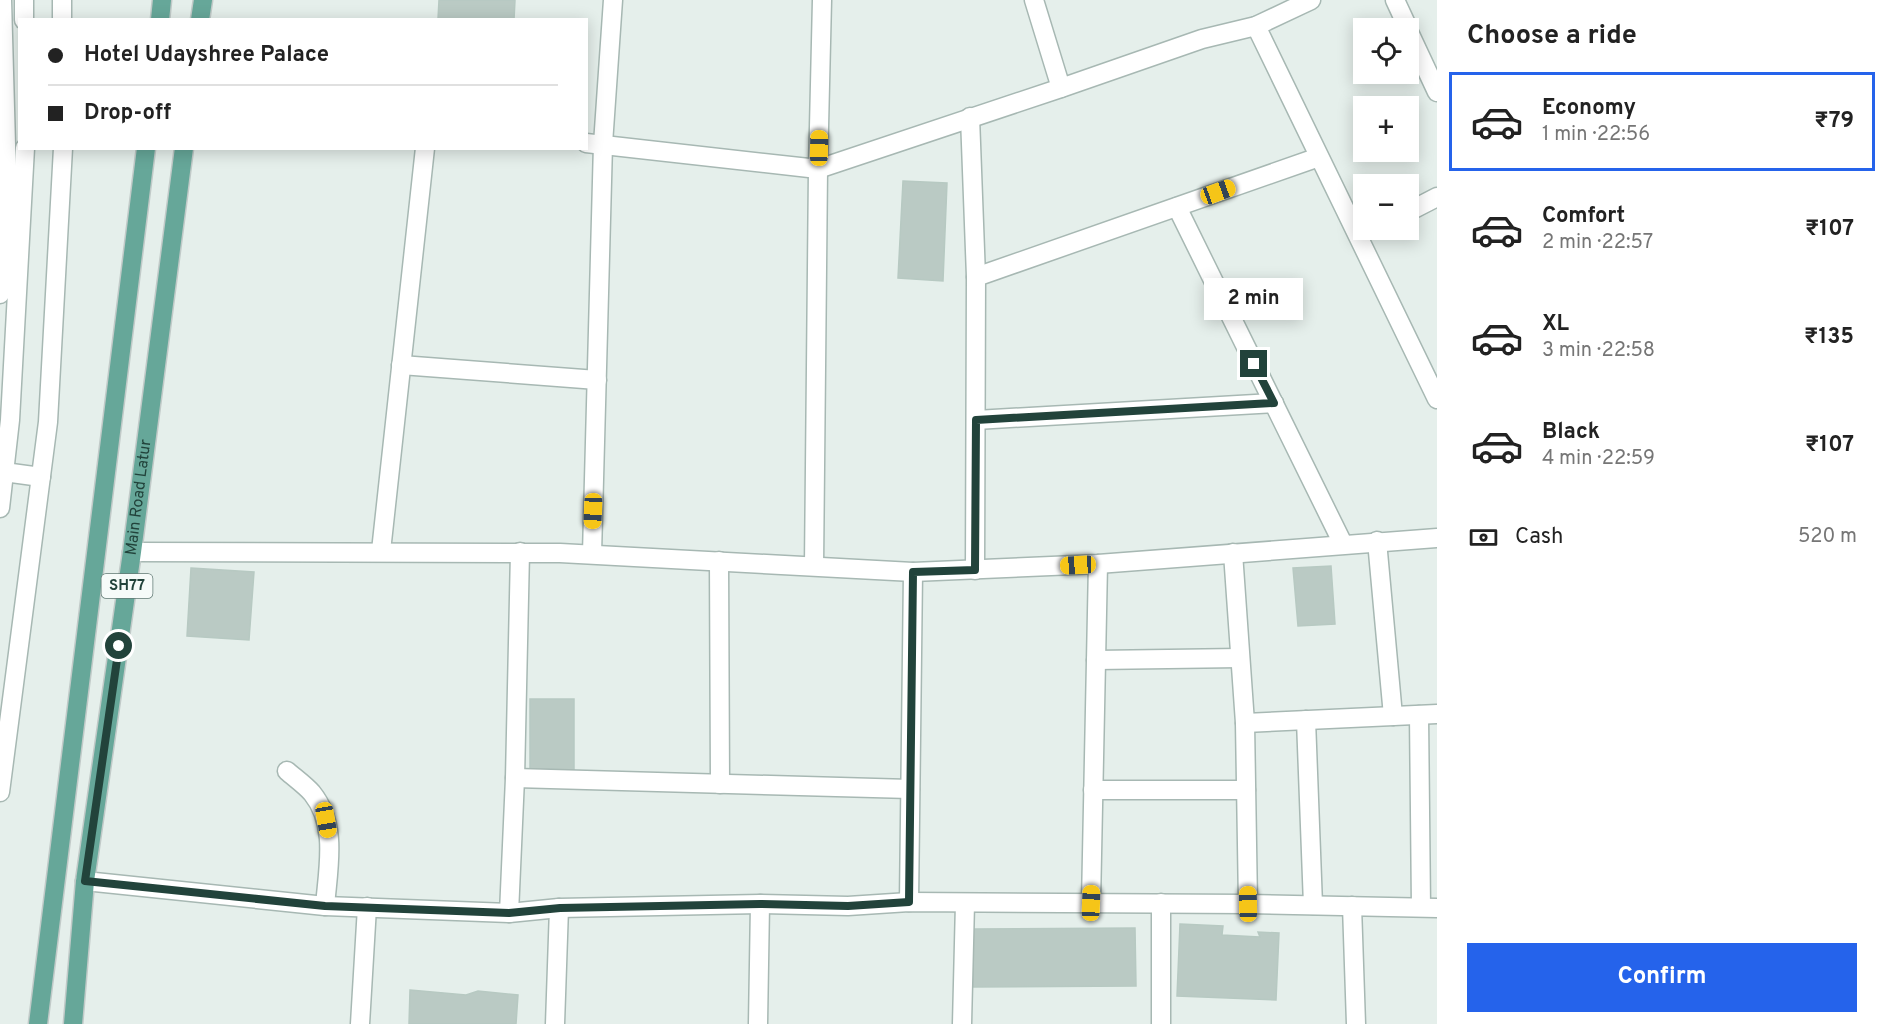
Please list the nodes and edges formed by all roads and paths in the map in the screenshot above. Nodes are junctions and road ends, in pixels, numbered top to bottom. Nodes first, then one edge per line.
1 (2, 0) edge
2 (24, 0) edge
3 (62, 0) edge
4 (162, 0) edge
5 (203, 0) edge
6 (613, 0) edge
7 (822, 0) edge
8 (1034, 0) edge
9 (1311, 0) edge
10 (1395, 0) edge
11 (24, 18) edge
12 (62, 18) edge
13 (160, 18) edge
14 (200, 18) edge
15 (1403, 18) edge
16 (1256, 26) junction
17 (1419, 53) edge
18 (1061, 88) junction
19 (1437, 92) edge
20 (970, 117) junction
21 (595, 144) edge
22 (13, 146) edge
23 (63, 150) edge
24 (146, 150) edge
25 (184, 150) edge
26 (425, 150) edge
27 (1319, 157) junction
28 (818, 169) junction
29 (1437, 197) edge
30 (1419, 206) edge
31 (1177, 207) junction
32 (1353, 226) edge
33 (1360, 240) edge
34 (976, 277) junction
35 (0, 294) edge
36 (401, 365) junction
37 (597, 380) junction
38 (1437, 399) edge
39 (1274, 403) junction
40 (976, 420) junction
41 (4, 472) junction
42 (41, 477) junction
43 (0, 508) edge
44 (1437, 538) edge
45 (1377, 541) junction
46 (1343, 544) junction
47 (381, 551) junction
48 (132, 552) junction
49 (520, 552) junction
50 (1233, 553) junction
51 (592, 554) junction
52 (719, 561) junction
53 (1098, 564) junction
54 (814, 567) junction
55 (975, 570) junction
56 (913, 572) junction
57 (1240, 658) junction
58 (1096, 660) junction
59 (1428, 714) edge
60 (1393, 716) junction
61 (1306, 720) junction
62 (1245, 723) junction
63 (288, 771) dead end
64 (515, 778) junction
65 (720, 784) junction
66 (910, 789) junction
67 (1094, 790) junction
68 (1246, 790) junction
69 (0, 792) edge
70 (85, 881) junction
71 (909, 902) junction
72 (965, 903) junction
73 (1091, 903) junction
74 (1161, 903) junction
75 (760, 904) junction
76 (1248, 904) junction
77 (1313, 905) junction
78 (325, 906) junction
79 (1352, 906) junction
80 (367, 907) junction
81 (1429, 907) edge
82 (560, 908) junction
83 (509, 913) junction
84 (38, 1024) edge
85 (72, 1024) edge
86 (360, 1024) edge
87 (555, 1024) edge
88 (758, 1024) edge
89 (962, 1024) edge
90 (1161, 1024) edge
91 (1356, 1024) edge

1 - 22 street
2 - 11 street
3 - 12 street
4 - 13 main road
5 - 14 main road
6 - 21 street
7 - 28 street
8 - 18 street
9 - 16 street
10 - 15 street
16 - 18 street
16 - 27 street
17 - 19 street
18 - 20 street
20 - 28 street
20 - 34 street
21 - 28 street
21 - 37 street
22 - 35 street
22 - 41 street
23 - 42 street
24 - 84 main road, SH77
25 - 48 main road, Main Road Latur / SH77
26 - 36 street
27 - 31 street
27 - 32 street
28 - 54 street
29 - 30 street
31 - 34 street
31 - 39 street
33 - 38 street
34 - 40 street
36 - 37 street
36 - 47 street
37 - 51 street
39 - 40 street
39 - 46 street
40 - 55 street
41 - 42 street
41 - 43 street
42 - 69 street
44 - 45 street
45 - 46 street
45 - 60 street
46 - 50 street
47 - 48 street
47 - 49 street
48 - 70 main road, Main Road Latur / SH77
49 - 51 street
49 - 64 street
50 - 53 street
50 - 57 street
51 - 52 street
52 - 54 street
52 - 65 street
53 - 55 street
53 - 58 street
54 - 56 street
55 - 56 street
56 - 66 street
57 - 58 street
57 - 62 street
58 - 67 street
59 - 60 street
59 - 81 street
60 - 61 street
61 - 62 street
61 - 77 street
62 - 68 street
63 - 78 street
64 - 65 street
64 - 83 street
65 - 66 street
66 - 71 street
67 - 68 street
67 - 73 street
68 - 76 street
70 - 78 street
70 - 85 main road, Main Road Latur / SH77
71 - 72 street
71 - 75 street
72 - 73 street
72 - 89 street
73 - 74 street
74 - 76 street
74 - 90 street
75 - 82 street
75 - 88 street
76 - 77 street
77 - 79 street
78 - 80 street
79 - 81 street
79 - 91 street
80 - 83 street
80 - 86 street
82 - 83 street
82 - 87 street

